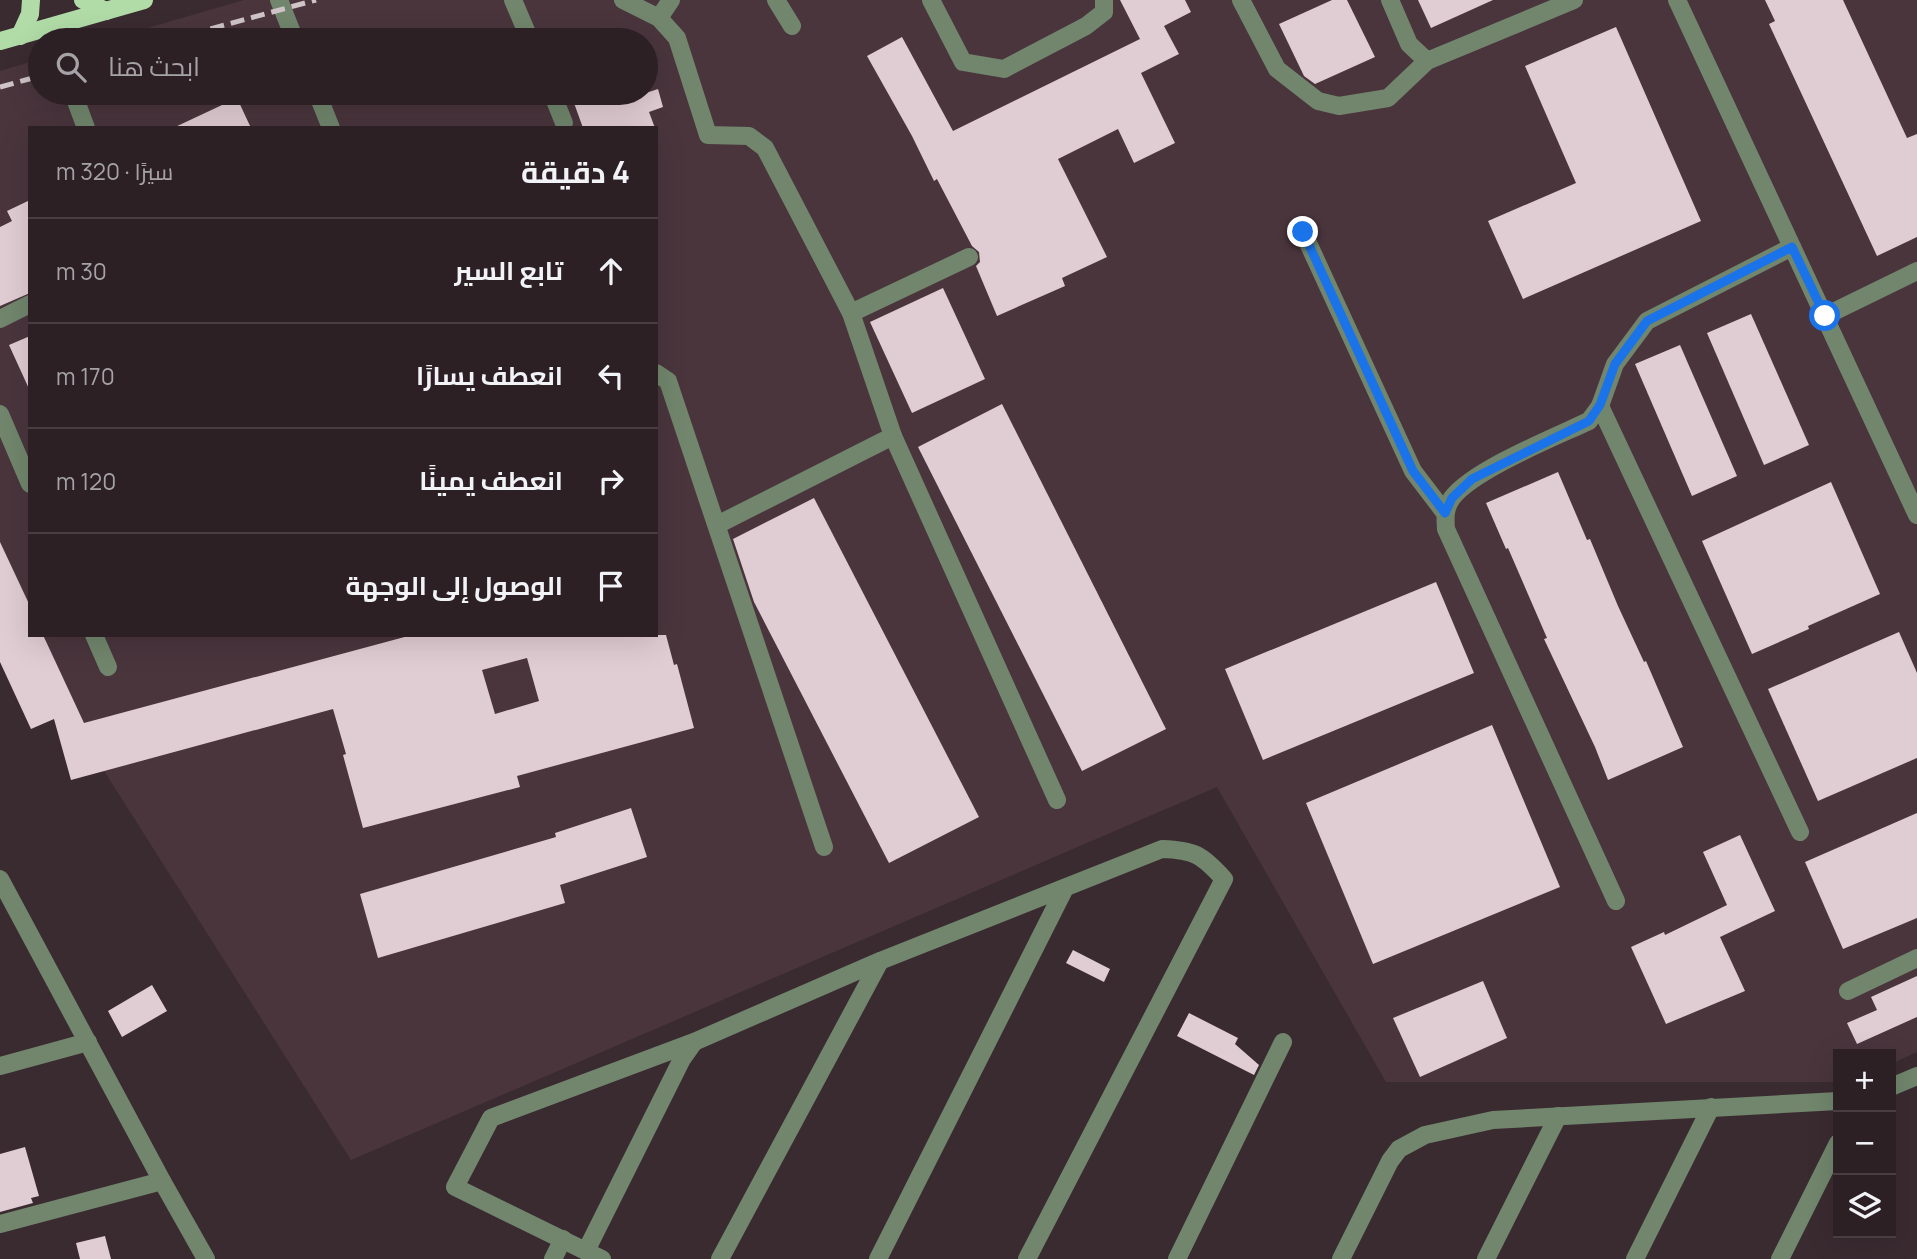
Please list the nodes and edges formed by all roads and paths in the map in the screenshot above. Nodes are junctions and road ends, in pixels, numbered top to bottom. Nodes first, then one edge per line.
1 (31, 0) edge
2 (83, 0) edge
3 (144, 0) edge
4 (279, 0) edge
5 (513, 0) edge
6 (623, 0) edge
7 (671, 0) edge
8 (776, 0) edge
9 (931, 0) edge
10 (1104, 0) edge
11 (1241, 0) edge
12 (1390, 0) edge
13 (1574, 0) edge
14 (1677, 0) edge
15 (106, 11) junction
16 (659, 18) junction
17 (792, 26) dead end
18 (71, 28) edge
19 (290, 28) edge
20 (525, 28) edge
21 (28, 35) edge
22 (20, 36) junction
23 (0, 41) edge
24 (1427, 61) junction
25 (78, 105) edge
26 (322, 105) edge
27 (557, 105) edge
28 (564, 123) dead end
29 (85, 126) edge
30 (330, 126) edge
31 (1303, 232) dead end
32 (1792, 247) junction
33 (969, 257) dead end
34 (1917, 271) edge
35 (28, 305) edge
36 (851, 313) junction
37 (1825, 316) junction
38 (0, 319) edge
39 (658, 374) edge
40 (1600, 405) junction
41 (0, 414) edge
42 (892, 436) junction
43 (28, 479) edge
44 (1445, 513) junction
45 (1917, 515) edge
46 (717, 525) junction
47 (95, 637) edge
48 (108, 667) dead end
49 (1057, 800) dead end
50 (1800, 832) dead end
51 (824, 847) dead end
52 (1065, 888) junction
53 (2, 890) edge
54 (1616, 901) dead end
55 (1917, 958) edge
56 (880, 961) junction
57 (1848, 990) dead end
58 (88, 1042) junction
59 (694, 1042) junction
60 (1283, 1042) dead end
61 (0, 1066) edge
62 (1917, 1076) edge
63 (1896, 1085) edge
64 (1833, 1101) edge
65 (1711, 1107) junction
66 (1558, 1116) junction
67 (1833, 1153) edge
68 (162, 1181) junction
69 (0, 1224) edge
70 (563, 1239) junction
71 (594, 1255) edge
72 (206, 1259) edge
73 (553, 1259) edge
74 (720, 1259) edge
75 (878, 1259) edge
76 (1027, 1259) edge
77 (1177, 1259) edge
78 (1341, 1259) edge
79 (1486, 1259) edge
80 (1635, 1259) edge
81 (1780, 1259) edge

1 - 22 main road
2 - 15 main road
3 - 15 main road
4 - 19 street
5 - 20 street
6 - 16 street
7 - 16 street
8 - 17 street
9 - 10 street
11 - 24 street
12 - 24 street
13 - 24 street
14 - 32 street
15 - 18 main road
16 - 36 street
21 - 22 main road
22 - 23 main road
25 - 29 street
26 - 30 street
27 - 28 street
31 - 44 street
32 - 37 street
32 - 40 street
33 - 36 street
34 - 37 street
35 - 38 street
36 - 42 street
37 - 45 street
39 - 46 street
40 - 44 street
40 - 50 street
41 - 43 street
42 - 46 street
42 - 49 street
44 - 54 street
46 - 51 street
47 - 48 street
52 - 56 street
52 - 75 street
52 - 76 street
53 - 58 street
55 - 57 street
56 - 59 street
56 - 74 street
58 - 61 street
58 - 68 street
59 - 70 street
59 - 71 street
60 - 77 street
62 - 63 street
64 - 65 street
65 - 66 street
65 - 80 street
66 - 78 street
66 - 79 street
67 - 81 street
68 - 69 street
68 - 72 street
70 - 71 street
70 - 73 street

